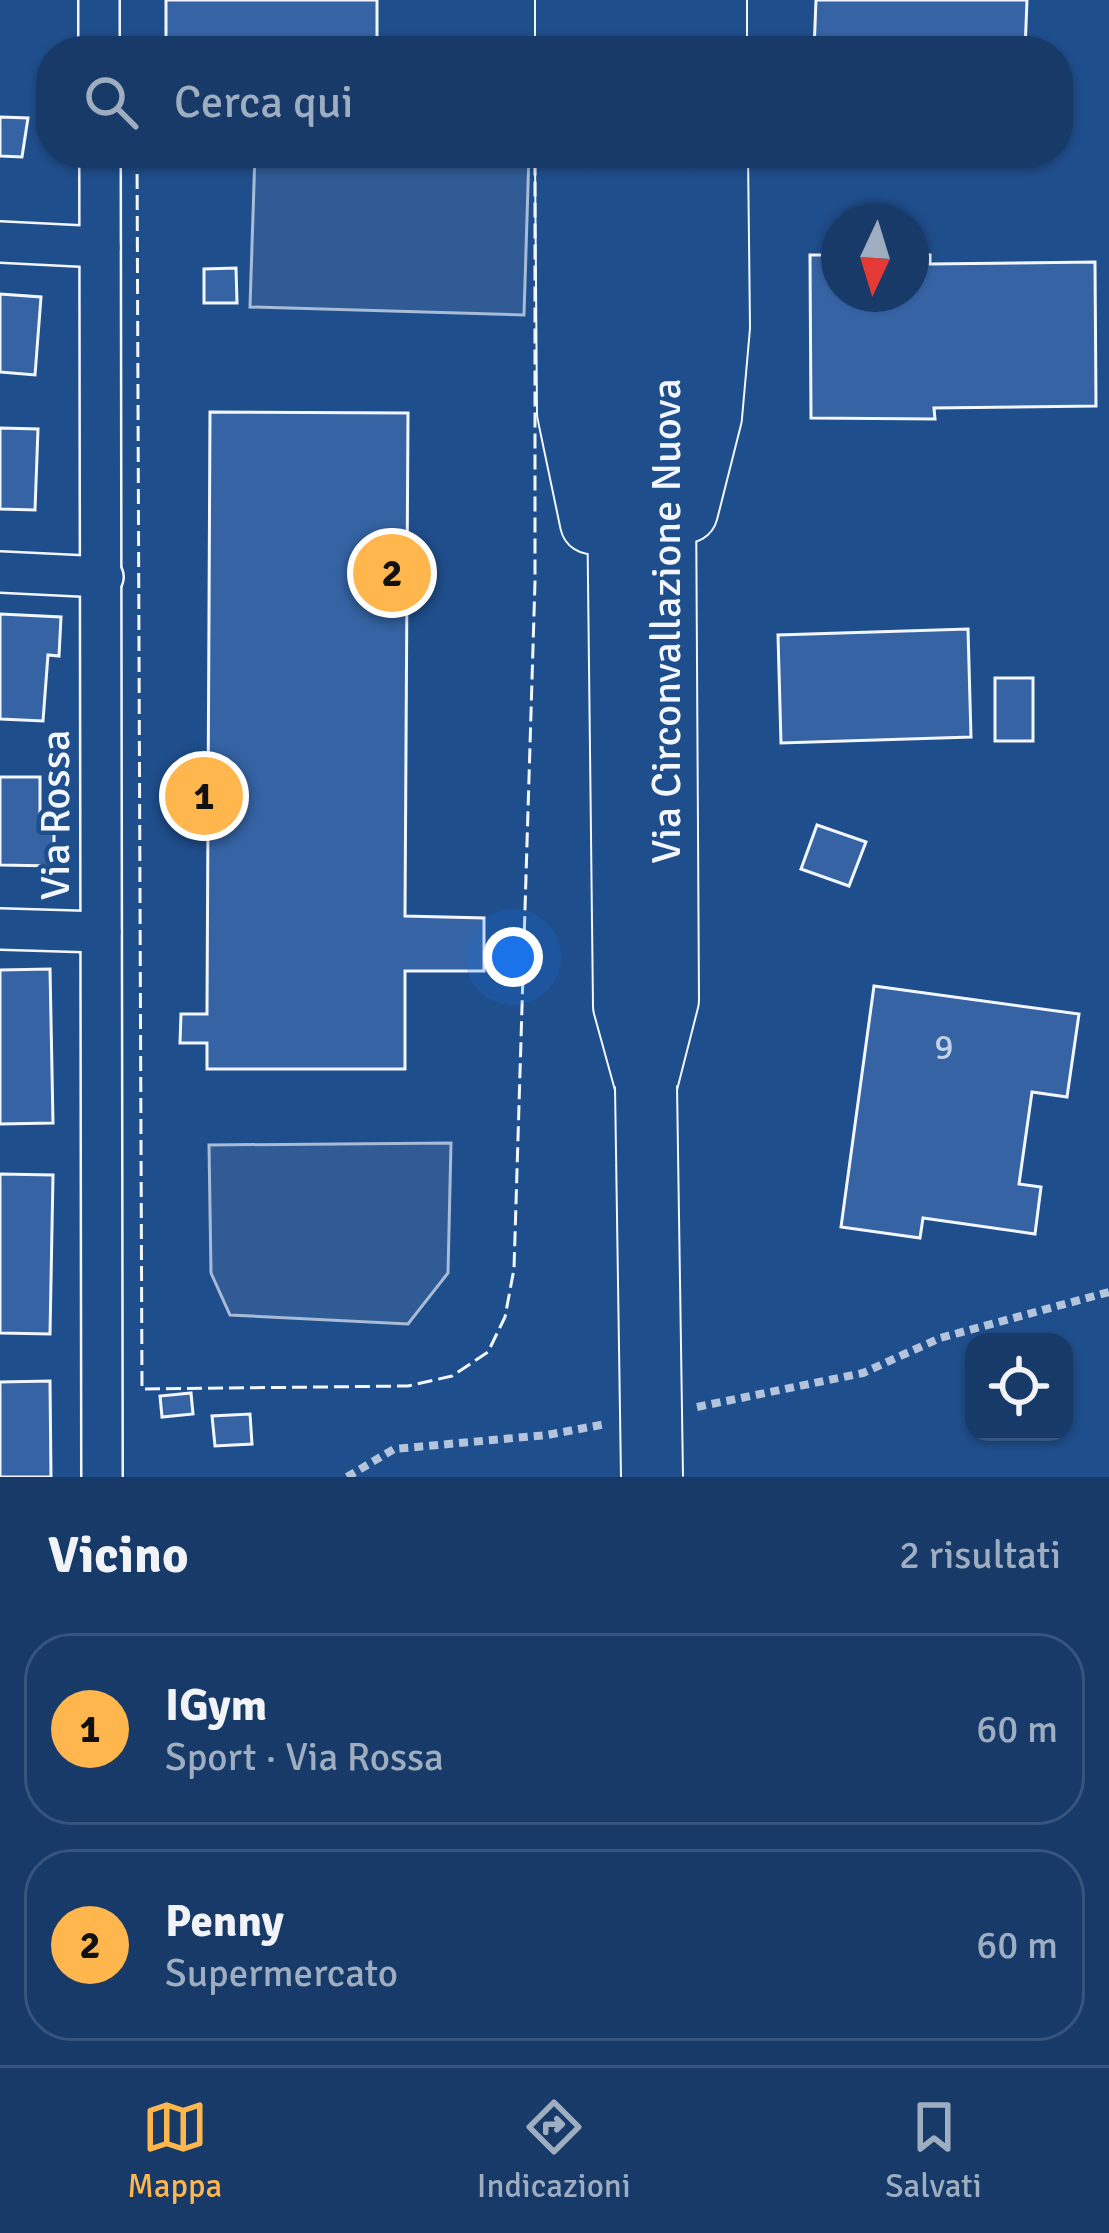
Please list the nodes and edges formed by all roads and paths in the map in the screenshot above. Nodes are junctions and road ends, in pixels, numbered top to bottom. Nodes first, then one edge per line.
1 (99, 0) edge
2 (566, 0) edge
3 (614, 0) edge
4 (663, 0) edge
5 (716, 0) edge
6 (99, 36) edge
7 (566, 36) edge
8 (614, 36) edge
9 (663, 36) edge
10 (716, 36) edge
11 (100, 168) edge
12 (566, 168) edge
13 (615, 168) edge
14 (662, 168) edge
15 (717, 168) edge
16 (0, 242) edge
17 (100, 247) junction
18 (0, 572) edge
19 (103, 578) junction
20 (641, 589) junction
21 (0, 928) edge
22 (101, 932) junction
23 (1109, 1292) edge
24 (680, 1410) dead end
25 (613, 1423) dead end
26 (102, 1477) edge
27 (347, 1477) edge
28 (652, 1477) edge

1 - 6 street
2 - 7 main road
3 - 8 main road
4 - 9 main road
5 - 10 main road
11 - 17 street, Via Rossa
12 - 20 main road
13 - 20 main road, Via Circonvallazione Nuova
14 - 20 main road, Via Circonvallazione Nuova
15 - 20 main road
16 - 17 street
17 - 19 street, Via Rossa
18 - 19 street
19 - 22 street, Via Rossa
20 - 28 main road, Via Circonvallazione Nuova, bridge
21 - 22 street
22 - 26 street, Via Rossa
23 - 24 path
25 - 27 path

